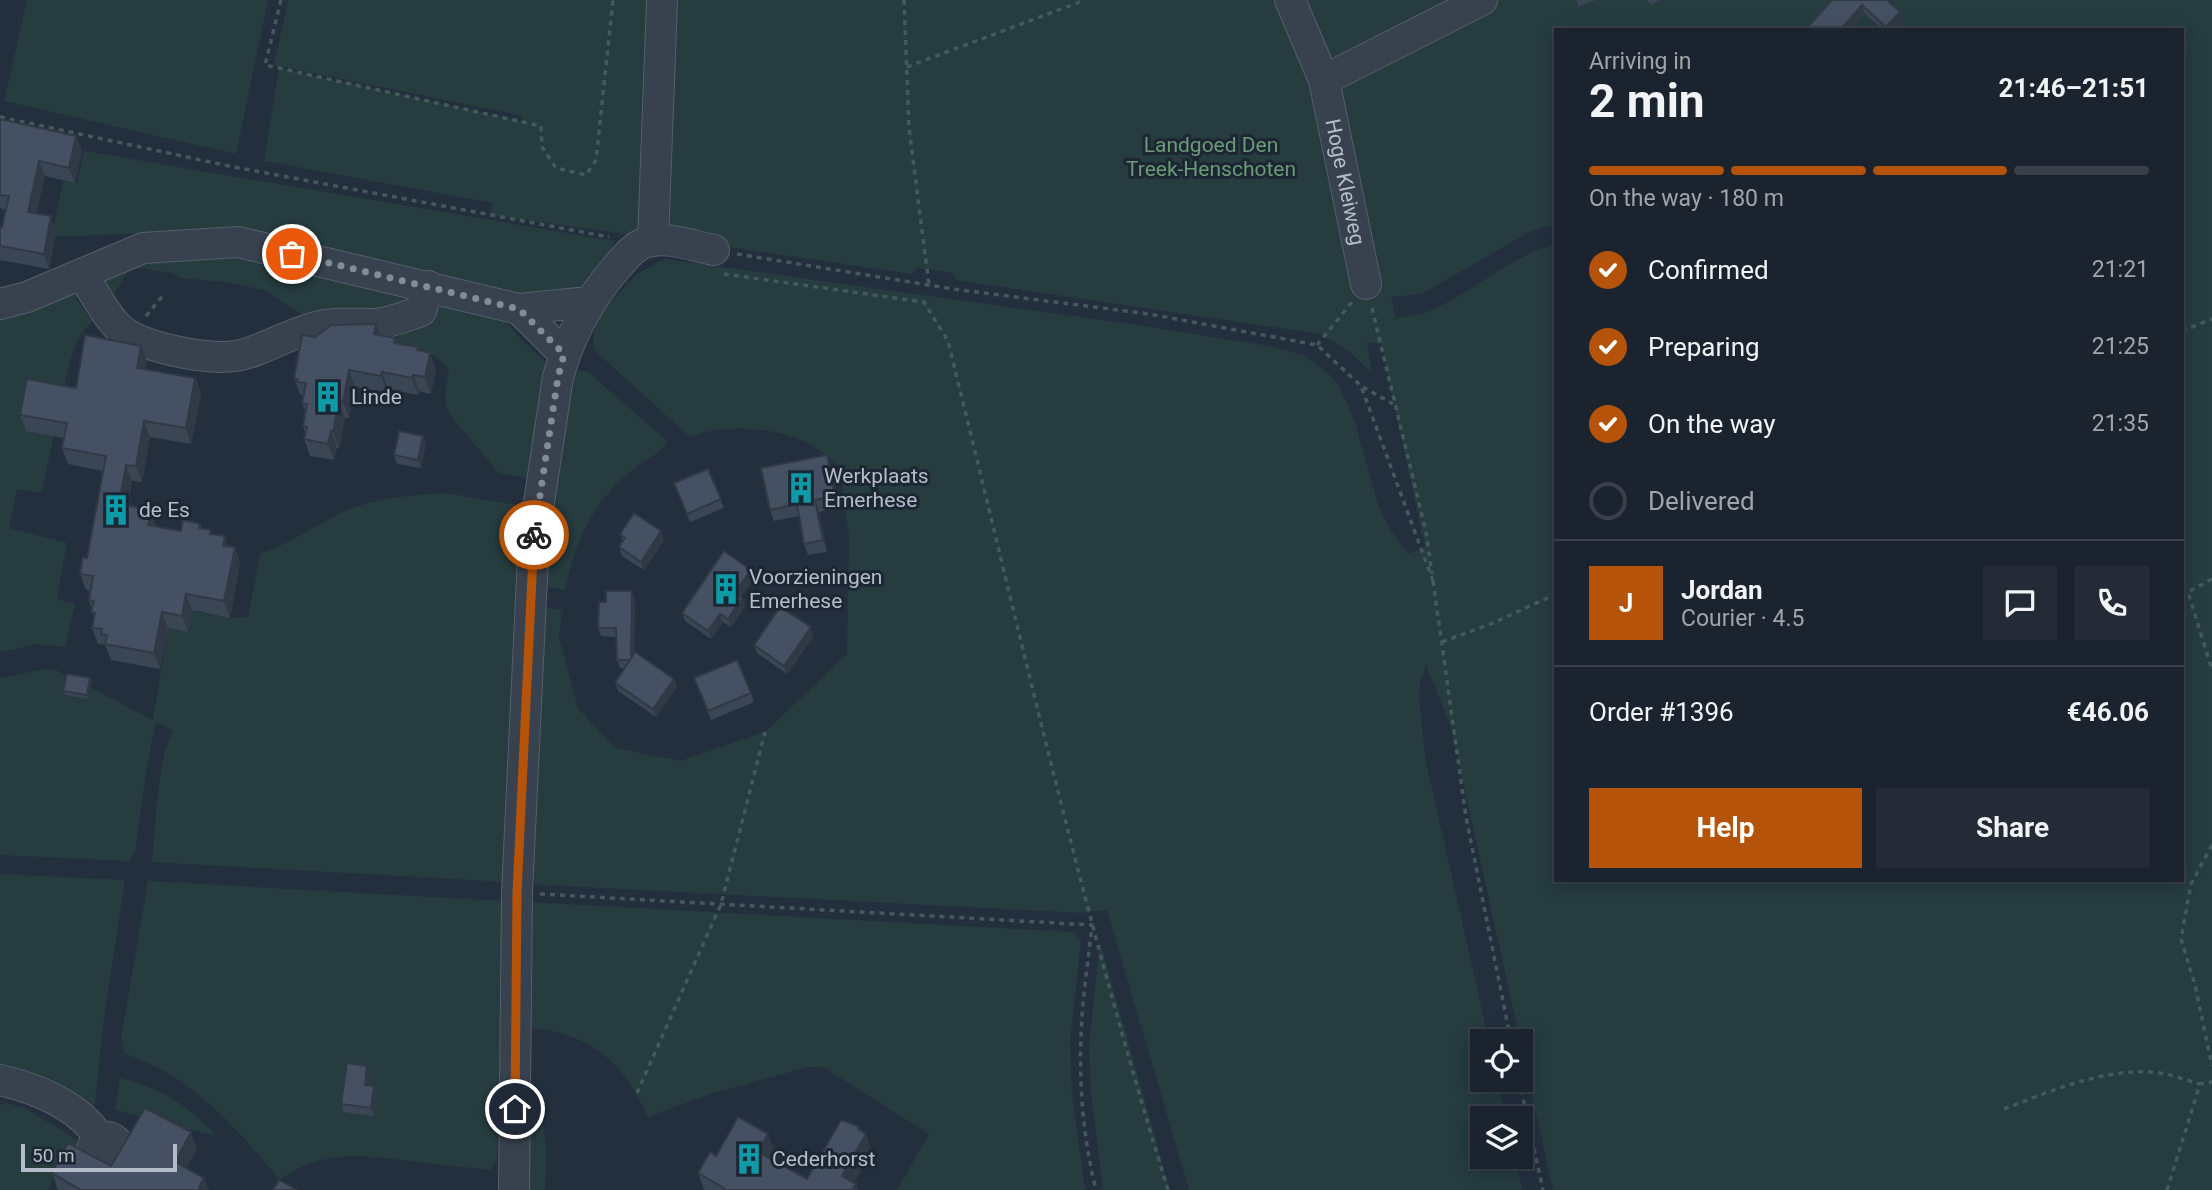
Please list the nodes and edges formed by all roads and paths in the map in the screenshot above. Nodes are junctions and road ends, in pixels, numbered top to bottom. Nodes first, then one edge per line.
1 (281, 0) edge
2 (613, 0) edge
3 (662, 0) edge
4 (904, 0) edge
5 (1085, 0) edge
6 (1290, 0) edge
7 (1482, 0) edge
8 (907, 67) junction
9 (1324, 80) junction
10 (0, 117) edge
11 (648, 242) junction
12 (717, 262) junction
13 (82, 274) junction
14 (1366, 284) junction
15 (929, 285) junction
16 (428, 286) junction
17 (165, 293) dead end
18 (589, 302) junction
19 (0, 303) edge
20 (519, 309) junction
21 (147, 314) dead end
22 (2212, 319) edge
23 (2184, 330) edge
24 (1317, 345) junction
25 (564, 354) junction
26 (1361, 386) junction
27 (1393, 404) junction
28 (2212, 579) edge
29 (1433, 581) junction
30 (1554, 595) edge
31 (1441, 642) junction
32 (2212, 670) edge
33 (765, 732) dead end
34 (2212, 845) edge
35 (517, 893) junction
36 (721, 904) junction
37 (1092, 925) junction
38 (1509, 1029) edge
39 (2212, 1066) edge
40 (0, 1080) edge
41 (2212, 1082) edge
42 (2200, 1084) junction
43 (1522, 1092) edge
44 (638, 1093) dead end
45 (2004, 1109) dead end
46 (100, 1139) dead end
47 (514, 1190) edge
48 (1096, 1190) edge
49 (1168, 1190) edge
50 (1543, 1190) edge
51 (2167, 1190) edge

1 - 2 path
3 - 11 street
4 - 8 path
5 - 8 path
6 - 9 street, Hoge Kleiweg
7 - 9 street
8 - 15 path
9 - 14 street, Hoge Kleiweg
10 - 11 path
11 - 12 street
11 - 18 street
12 - 15 path
12 - 37 path
13 - 16 street
13 - 16 street
13 - 19 street
14 - 24 path
14 - 27 path
15 - 24 path
16 - 20 street
17 - 21 path
18 - 20 street
18 - 25 street
20 - 25 street
22 - 23 path
24 - 26 path
25 - 35 street
26 - 27 path
26 - 29 path
27 - 29 path
28 - 32 path
29 - 31 path
30 - 31 path
31 - 38 path
33 - 36 path
34 - 39 path
35 - 36 path
35 - 47 street
36 - 37 path
36 - 44 path
37 - 48 path
37 - 49 path
40 - 46 street
41 - 42 path
42 - 45 path
42 - 51 path
43 - 50 path

